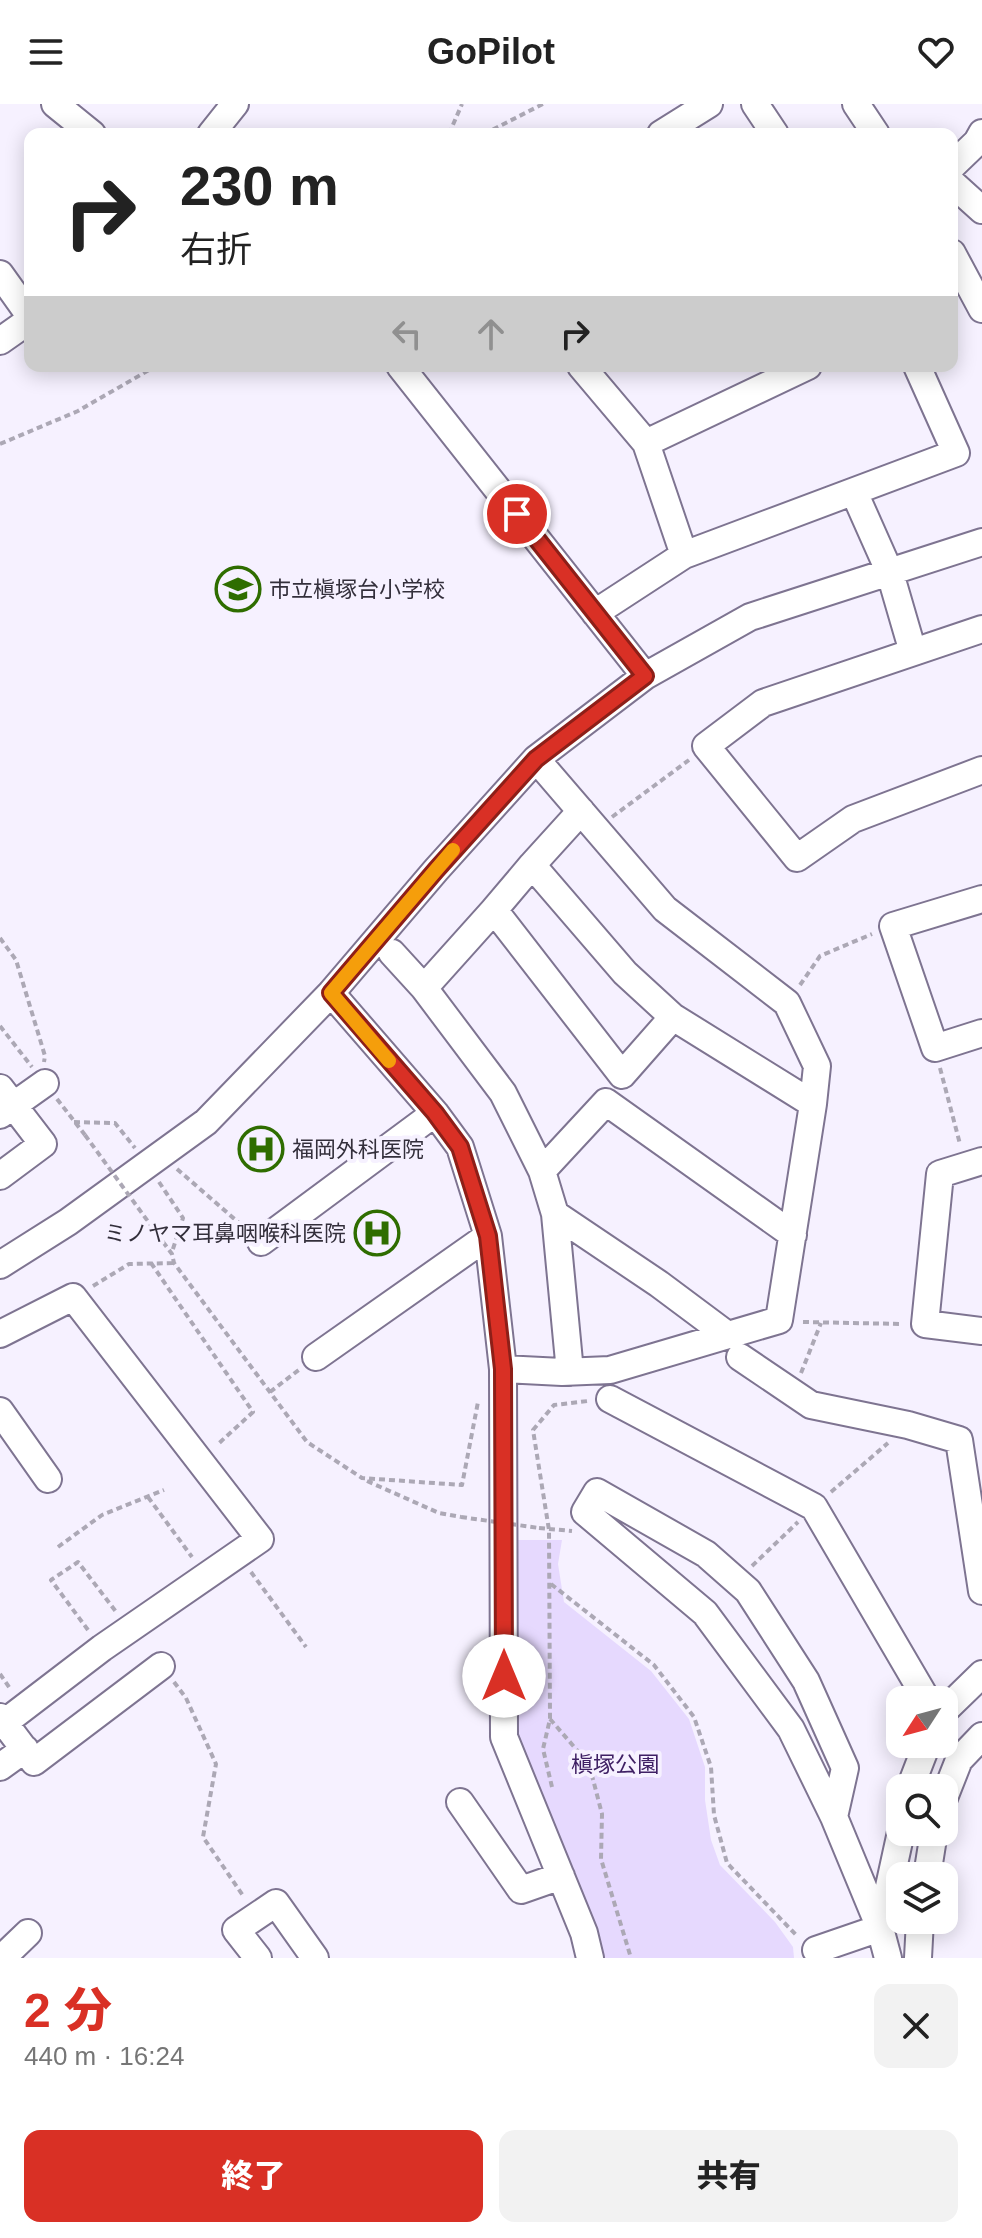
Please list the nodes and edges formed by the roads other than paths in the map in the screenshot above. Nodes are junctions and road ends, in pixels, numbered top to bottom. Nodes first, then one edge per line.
1 (55, 104) edge
2 (235, 104) edge
3 (709, 104) edge
4 (755, 104) edge
5 (856, 104) edge
6 (85, 128) edge
7 (216, 128) edge
8 (671, 128) edge
9 (771, 128) edge
10 (872, 128) edge
11 (982, 133) edge
12 (958, 160) edge
13 (958, 188) edge
14 (982, 210) edge
15 (958, 264) edge
16 (0, 274) edge
17 (24, 309) edge
18 (982, 309) edge
19 (24, 323) edge
20 (0, 341) edge
21 (405, 372) edge
22 (586, 372) edge
23 (795, 372) edge
24 (920, 372) edge
25 (646, 443) junction
26 (854, 492) junction
27 (982, 542) edge
28 (684, 555) junction
29 (890, 573) junction
30 (595, 613) junction
31 (982, 629) edge
32 (913, 652) junction
33 (645, 676) junction
34 (536, 759) junction
35 (982, 770) edge
36 (589, 820) junction
37 (532, 865) junction
38 (982, 899) edge
39 (494, 910) junction
40 (392, 953) dead end
41 (424, 988) junction
42 (331, 993) junction
43 (673, 1017) junction
44 (982, 1033) edge
45 (44, 1075) road end
46 (622, 1075) junction
47 (606, 1102) junction
48 (5, 1103) edge
49 (813, 1104) junction
50 (435, 1113) junction
51 (974, 1163) edge
52 (542, 1171) junction
53 (0, 1176) edge
54 (555, 1214) junction
55 (793, 1235) junction
56 (488, 1236) junction
57 (261, 1242) road end
58 (0, 1265) edge
59 (982, 1331) edge
60 (0, 1334) edge
61 (726, 1334) junction
62 (316, 1357) road end
63 (740, 1357) dead end
64 (503, 1369) junction
65 (570, 1372) junction
66 (610, 1399) dead end
67 (0, 1411) edge
68 (48, 1479) dead end
69 (982, 1591) edge
70 (161, 1666) road end
71 (982, 1674) edge
72 (919, 1686) edge
73 (958, 1697) edge
74 (1, 1722) edge
75 (982, 1736) edge
76 (25, 1749) junction
77 (0, 1767) edge
78 (953, 1774) edge
79 (460, 1802) dead end
80 (834, 1817) junction
81 (898, 1846) edge
82 (561, 1876) junction
83 (880, 1928) junction
84 (28, 1933) dead end
85 (919, 1934) edge
86 (808, 1944) road end
87 (2, 1958) edge
88 (258, 1958) edge
89 (315, 1958) edge
90 (590, 1958) edge
91 (888, 1958) edge
92 (918, 1958) edge

1 - 6 street
2 - 7 street
3 - 8 street
4 - 9 street
5 - 10 street
11 - 12 street
13 - 14 street
15 - 18 street
16 - 17 street
19 - 20 street
21 - 30 street
22 - 25 street
23 - 25 street
24 - 26 street
25 - 28 street
26 - 28 street
26 - 29 street
27 - 29 street
28 - 30 street
29 - 32 street
29 - 33 street
30 - 33 street
31 - 32 street
32 - 35 street
33 - 34 street
34 - 36 street
34 - 42 street
36 - 37 street
36 - 49 street
37 - 39 street
37 - 43 street
38 - 44 street
39 - 41 street
39 - 46 street
40 - 41 street
41 - 52 street
42 - 50 street
42 - 58 street
43 - 46 street
43 - 49 street
45 - 48 street
46 - 47 street
47 - 52 street
47 - 55 street
48 - 53 street
49 - 55 street
50 - 56 street
50 - 57 street
51 - 59 street
52 - 54 street
54 - 61 street
54 - 65 street
55 - 61 street
56 - 62 street
56 - 64 street
60 - 74 street
61 - 65 street
63 - 69 street
64 - 65 street
64 - 82 street
66 - 72 street
67 - 68 street
70 - 76 street
71 - 73 street
74 - 76 street
75 - 78 street
76 - 77 street
79 - 82 street
80 - 80 street
80 - 83 street
81 - 83 street
82 - 90 street
83 - 86 street
83 - 91 street
84 - 87 street
85 - 92 street
88 - 89 street

